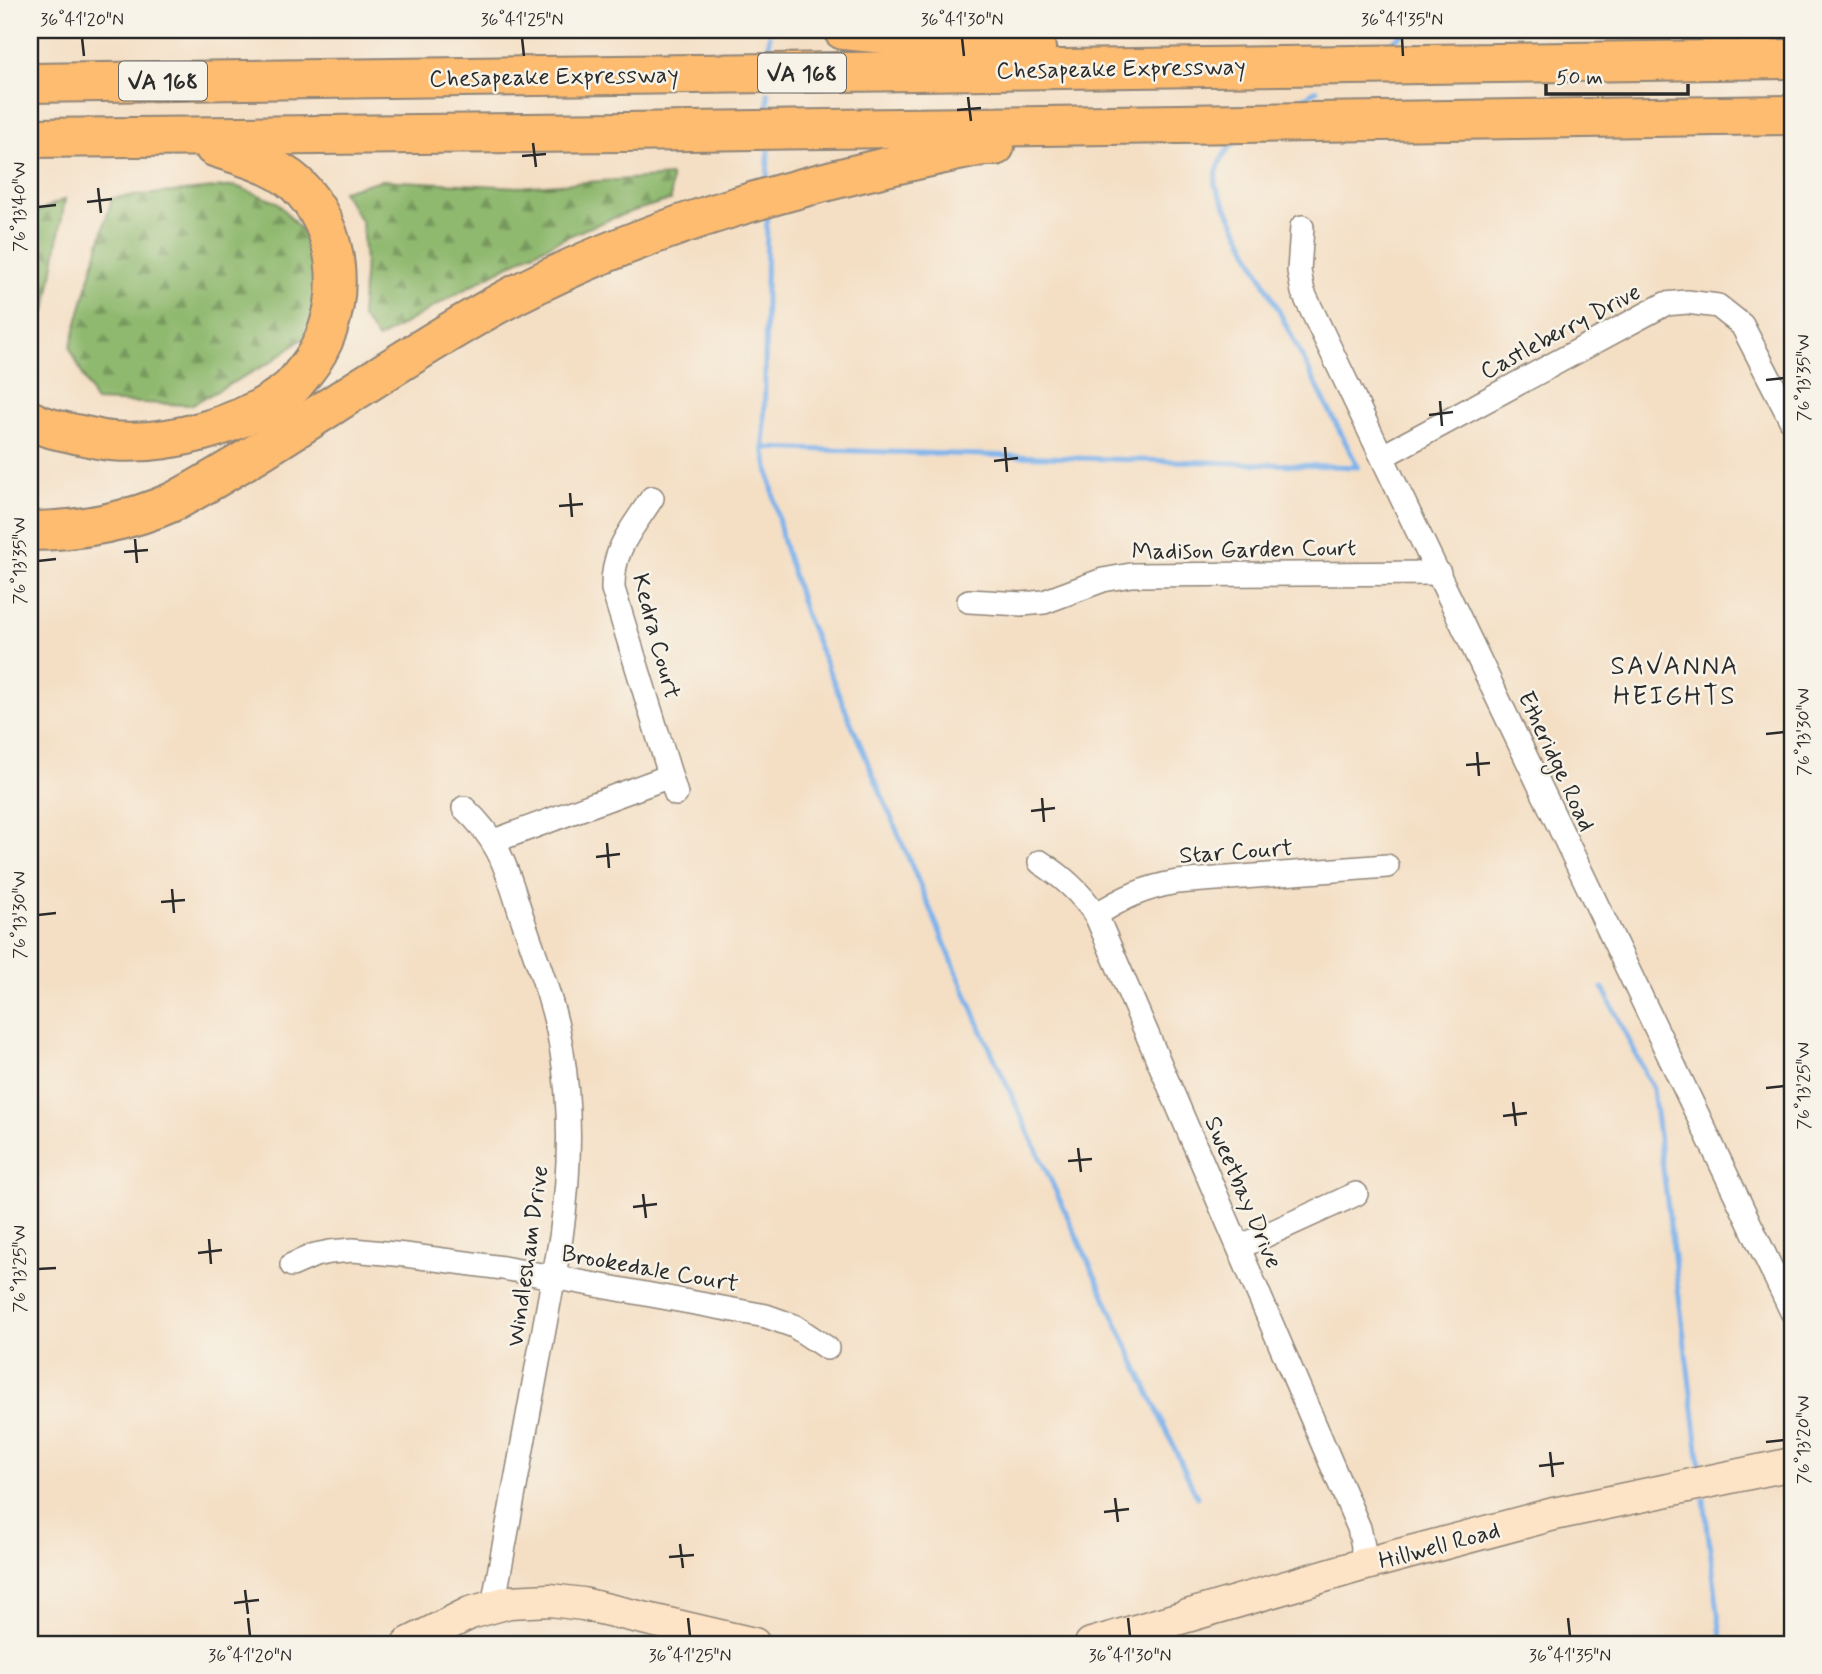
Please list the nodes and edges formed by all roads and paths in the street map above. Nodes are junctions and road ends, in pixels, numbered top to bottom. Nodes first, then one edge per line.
1 (843, 30) edge
2 (1792, 59) edge
3 (1320, 65) junction
4 (34, 82) edge
5 (1792, 115) edge
6 (1229, 123) junction
7 (30, 138) edge
8 (182, 138) junction
9 (1302, 227) dead end
10 (30, 420) edge
11 (1792, 422) edge
12 (1383, 456) junction
13 (652, 498) dead end
14 (30, 531) edge
15 (1439, 573) junction
16 (969, 601) dead end
17 (464, 808) dead end
18 (494, 841) junction
19 (1040, 862) dead end
20 (1387, 866) dead end
21 (1096, 915) junction
22 (1356, 1194) dead end
23 (1240, 1247) junction
24 (292, 1265) dead end
25 (554, 1277) junction
26 (1792, 1312) edge
27 (827, 1348) dead end
28 (1792, 1464) edge
29 (1363, 1565) junction
30 (492, 1606) junction
31 (408, 1644) edge
32 (754, 1644) edge
33 (1091, 1644) edge

1 - 3 highway
2 - 3 highway, Chesapeake Expressway / VA 168
3 - 4 highway, Chesapeake Expressway / VA 168
5 - 6 highway, VA 168
6 - 8 highway, VA 168
6 - 14 highway
7 - 8 highway, VA 168
8 - 10 highway
9 - 12 street, Etheridge Road
11 - 12 street, Castleberry Drive
12 - 15 street, Etheridge Road
13 - 18 street, Kedra Court
15 - 16 street, Madison Garden Court
15 - 26 street, Etheridge Road
17 - 18 street, Windlesham Drive
18 - 25 street, Windlesham Drive
19 - 21 street, Sweetbay Drive
20 - 21 street, Star Court
21 - 23 street, Sweetbay Drive
22 - 23 street
23 - 29 street, Sweetbay Drive
24 - 25 street, Brookedale Court
25 - 27 street, Brookedale Court
25 - 30 street, Windlesham Drive
28 - 29 street, Hillwell Road
29 - 33 street, Hillwell Road
30 - 31 street
30 - 32 street

